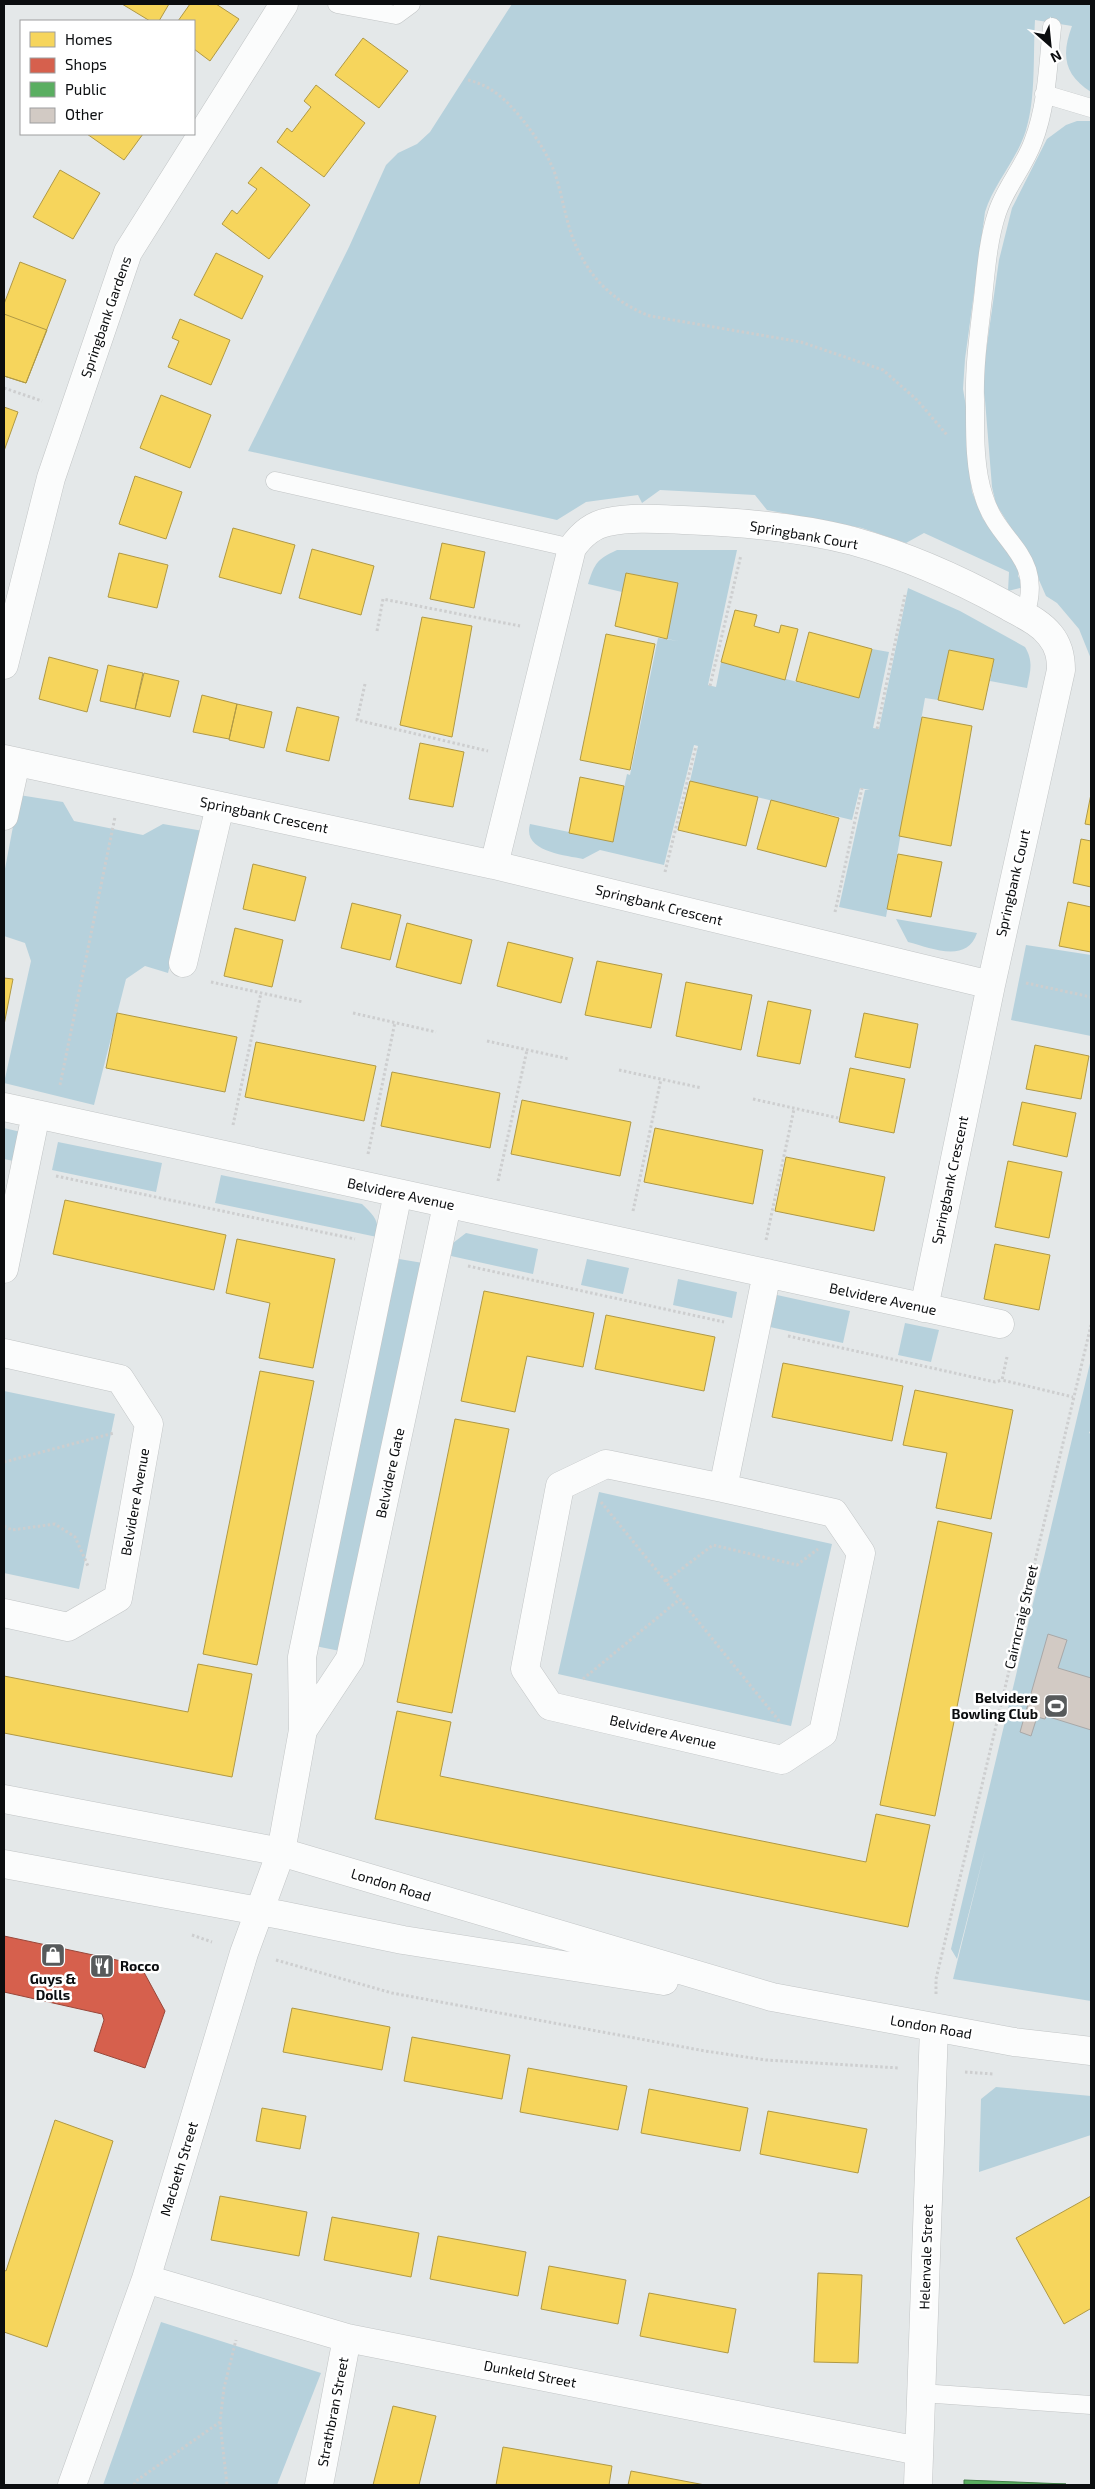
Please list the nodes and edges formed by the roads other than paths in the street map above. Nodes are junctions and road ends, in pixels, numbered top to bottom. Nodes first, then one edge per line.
1 (284, 4) edge
2 (336, 4) edge
3 (411, 4) edge
4 (1052, 27) dead end
5 (1044, 94) junction
6 (1091, 108) edge
7 (275, 481) dead end
8 (572, 548) junction
9 (1025, 616) junction
10 (4, 665) edge
11 (10, 760) edge
12 (220, 806) junction
13 (4, 816) edge
14 (494, 865) junction
15 (184, 963) dead end
16 (992, 981) junction
17 (4, 1107) edge
18 (44, 1117) junction
19 (398, 1193) junction
20 (447, 1205) junction
21 (4, 1269) edge
22 (763, 1272) junction
23 (924, 1308) junction
24 (1000, 1324) road end
25 (4, 1353) edge
26 (723, 1488) junction
27 (4, 1613) edge
28 (303, 1730) junction
29 (4, 1799) edge
30 (281, 1852) junction
31 (4, 1864) edge
32 (260, 1913) junction
33 (772, 1997) junction
34 (934, 2028) junction
35 (1091, 2052) edge
36 (146, 2279) junction
37 (347, 2338) junction
38 (921, 2392) junction
39 (1091, 2405) edge
40 (919, 2451) junction
41 (72, 2485) edge
42 (319, 2485) edge
43 (918, 2485) edge

1 - 10 street, Springbank Gardens
2 - 3 lane
4 - 5 lane
5 - 6 lane
5 - 9 lane
7 - 8 lane
8 - 9 street, Springbank Court
8 - 14 street, Springbank Court
9 - 16 street, Springbank Court
11 - 12 street, Springbank Crescent
11 - 13 street
12 - 14 street, Springbank Crescent
12 - 15 street
14 - 16 street, Springbank Crescent
16 - 23 street, Springbank Crescent
17 - 18 street, Belvidere Avenue
18 - 19 street, Belvidere Avenue
18 - 21 street
19 - 20 street, Belvidere Avenue
19 - 28 street, Belvidere Gate
20 - 22 street, Belvidere Avenue
20 - 28 street, Belvidere Gate
22 - 23 street, Belvidere Avenue
22 - 26 street
23 - 24 street, Belvidere Avenue
25 - 27 street, Belvidere Avenue
26 - 26 street, Belvidere Avenue
28 - 30 street, Belvidere Gate
29 - 30 street, London Road
30 - 32 street, Macbeth Street
30 - 33 street, London Road
31 - 32 street, London Road
32 - 33 street, London Road
32 - 36 street, Macbeth Street
33 - 34 street, London Road
34 - 35 street, London Road
34 - 38 street, Helenvale Street
36 - 37 street, Dunkeld Street
36 - 41 street, Macbeth Street
37 - 40 street, Dunkeld Street
37 - 42 street, Strathbran Street
38 - 39 lane
38 - 40 street, Helenvale Street
40 - 43 street, Helenvale Street

